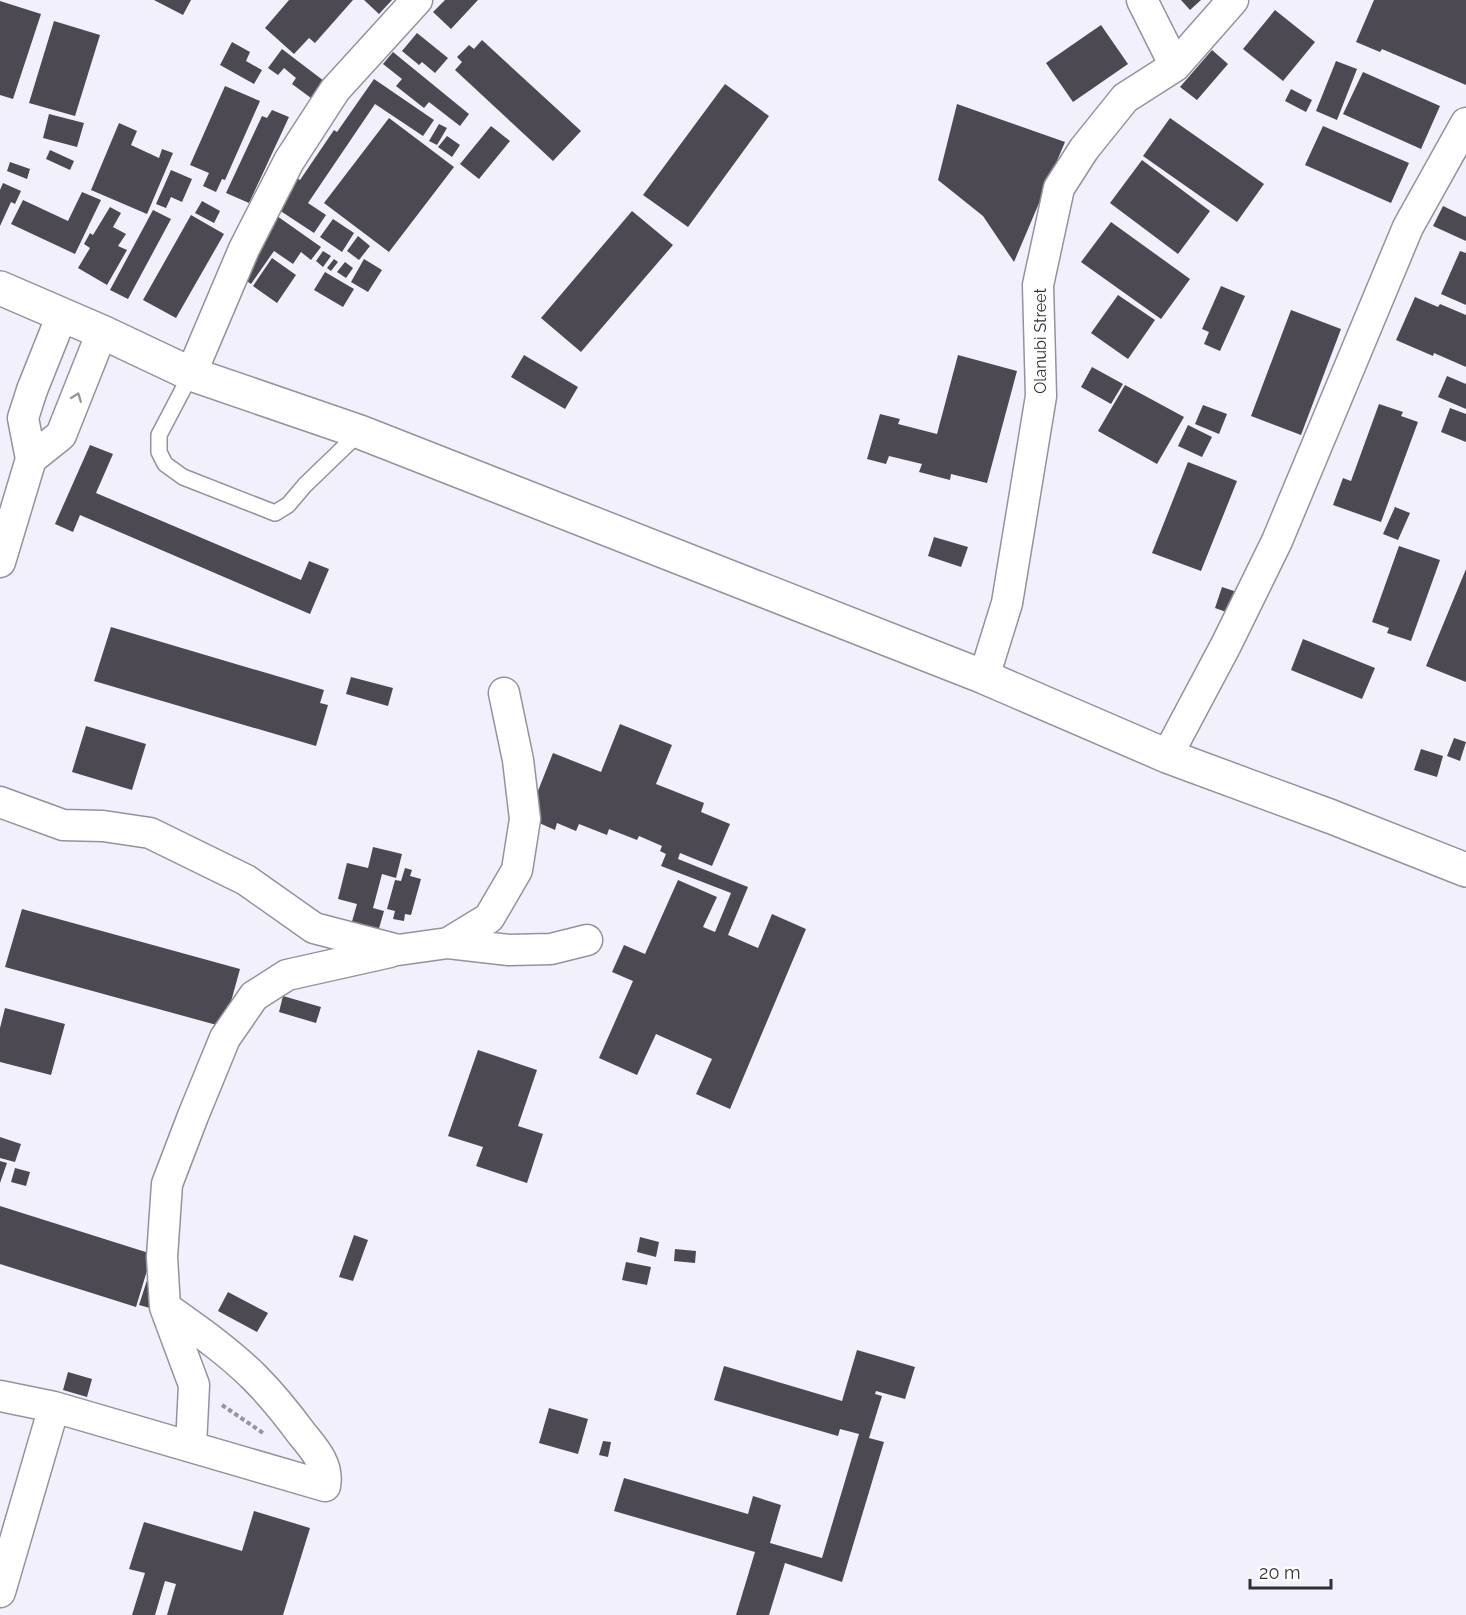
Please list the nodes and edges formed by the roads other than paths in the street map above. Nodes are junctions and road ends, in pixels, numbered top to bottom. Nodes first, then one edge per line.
1 (417, 0) edge
2 (1142, 0) edge
3 (1233, 0) edge
4 (1175, 66) junction
5 (1466, 123) edge
6 (0, 288) edge
7 (62, 315) junction
8 (102, 332) junction
9 (191, 374) junction
10 (12, 413) edge
11 (360, 432) junction
12 (61, 435) junction
13 (31, 459) junction
14 (0, 562) edge
15 (984, 677) junction
16 (504, 693) dead end
17 (1167, 756) junction
18 (0, 802) edge
19 (1466, 870) edge
20 (587, 940) dead end
21 (448, 944) junction
22 (398, 950) junction
23 (165, 1307) junction
24 (0, 1396) edge
25 (54, 1407) junction
26 (191, 1446) junction
27 (0, 1592) edge

1 - 9 street
2 - 4 street
3 - 4 street, Olanubi Street
4 - 15 street, Olanubi Street
5 - 17 street
6 - 7 main road
7 - 8 main road
7 - 10 street
8 - 9 main road
12 -> 8 street
9 - 11 main road
9 - 11 lane
10 - 12 street
10 - 13 street
11 - 15 main road
12 - 13 street
13 - 14 street
15 - 17 main road
16 - 21 street
17 - 19 main road
18 - 22 street
20 - 21 street
21 - 22 street
22 - 23 street
23 - 26 street
23 - 26 street
24 - 25 street
25 - 26 street
25 - 27 street

